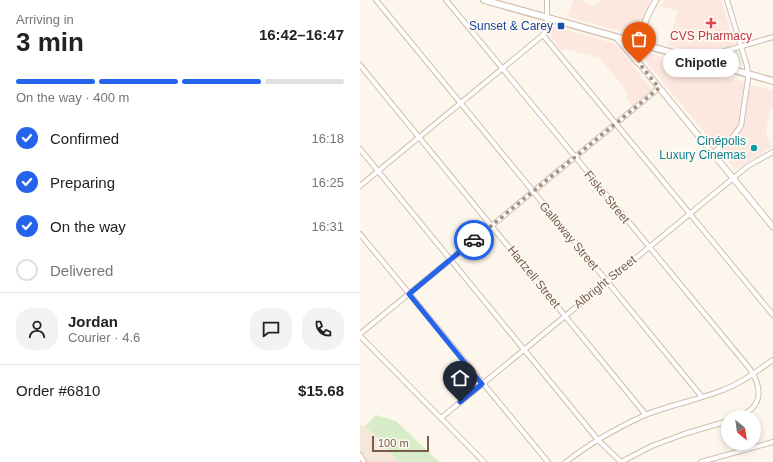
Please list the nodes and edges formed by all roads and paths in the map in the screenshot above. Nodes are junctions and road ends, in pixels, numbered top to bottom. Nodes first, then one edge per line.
1 (376, 0) edge
2 (446, 0) edge
3 (484, 0) edge
4 (547, 0) edge
5 (656, 0) edge
6 (727, 0) edge
7 (548, 18) junction
8 (543, 35) junction
9 (616, 37) junction
10 (773, 37) edge
11 (639, 43) junction
12 (741, 46) junction
13 (702, 61) junction
14 (639, 63) junction
15 (360, 64) edge
16 (501, 69) junction
17 (748, 75) junction
18 (773, 81) edge
19 (659, 88) junction
20 (460, 103) junction
21 (616, 124) junction
22 (419, 137) junction
23 (360, 149) edge
24 (773, 152) edge
25 (714, 153) junction
26 (575, 157) junction
27 (378, 171) junction
28 (734, 178) junction
29 (360, 186) edge
30 (533, 192) junction
31 (690, 213) junction
32 (492, 226) junction
33 (773, 227) edge
34 (360, 234) edge
35 (648, 247) junction
36 (450, 260) junction
37 (607, 281) junction
38 (409, 294) junction
39 (565, 315) junction
40 (773, 315) edge
41 (360, 335) edge
42 (524, 349) junction
43 (773, 360) edge
44 (753, 374) junction
45 (482, 384) junction
46 (702, 397) junction
47 (751, 410) edge
48 (646, 415) junction
49 (441, 418) junction
50 (721, 423) edge
51 (598, 440) junction
52 (773, 442) edge
53 (360, 456) edge
54 (364, 462) edge
55 (484, 462) edge
56 (548, 462) edge
57 (566, 462) edge
58 (621, 462) edge
59 (701, 462) edge

1 - 20 street, Galloway Street
2 - 16 street, Fiske Street
3 - 7 main road
4 - 7 street
5 - 11 street
6 - 12 street
7 - 8 street
7 - 9 main road
8 - 16 street
8 - 21 street
9 - 11 main road
9 - 14 street
10 - 12 street
11 - 13 main road
11 - 14 street
12 - 13 street
12 - 17 street
13 - 17 main road
14 - 19 street
15 - 22 street, Hartzell Street
16 - 20 street
16 - 26 street, Fiske Street
17 - 18 main road
17 - 25 street
19 - 21 street
19 - 25 street
20 - 22 street
20 - 30 street, Galloway Street
21 - 26 street
21 - 31 street
22 - 27 street
22 - 32 street, Hartzell Street
23 - 27 street
24 - 28 street, Albright Street
25 - 28 street
26 - 30 street
26 - 35 street, Fiske Street
27 - 29 street
27 - 36 street
28 - 31 street, Albright Street
28 - 33 street
30 - 32 street
30 - 37 street, Galloway Street
31 - 35 street, Albright Street
31 - 40 street
32 - 36 street
32 - 39 street, Hartzell Street
34 - 38 street
35 - 37 street, Albright Street
35 - 44 street, Fiske Street
36 - 38 street
36 - 42 street
37 - 39 street, Albright Street
37 - 46 street, Galloway Street
38 - 41 street
38 - 45 street
39 - 42 street, Albright Street
39 - 48 street, Hartzell Street
41 - 49 street
42 - 45 street, Albright Street
42 - 51 street
43 - 44 street
44 - 46 street
44 - 47 street
45 - 49 street, Albright Street
45 - 56 street
46 - 48 street
48 - 51 street
49 - 55 street
50 - 58 street
51 - 57 street
51 - 58 street
52 - 59 street
53 - 54 street

